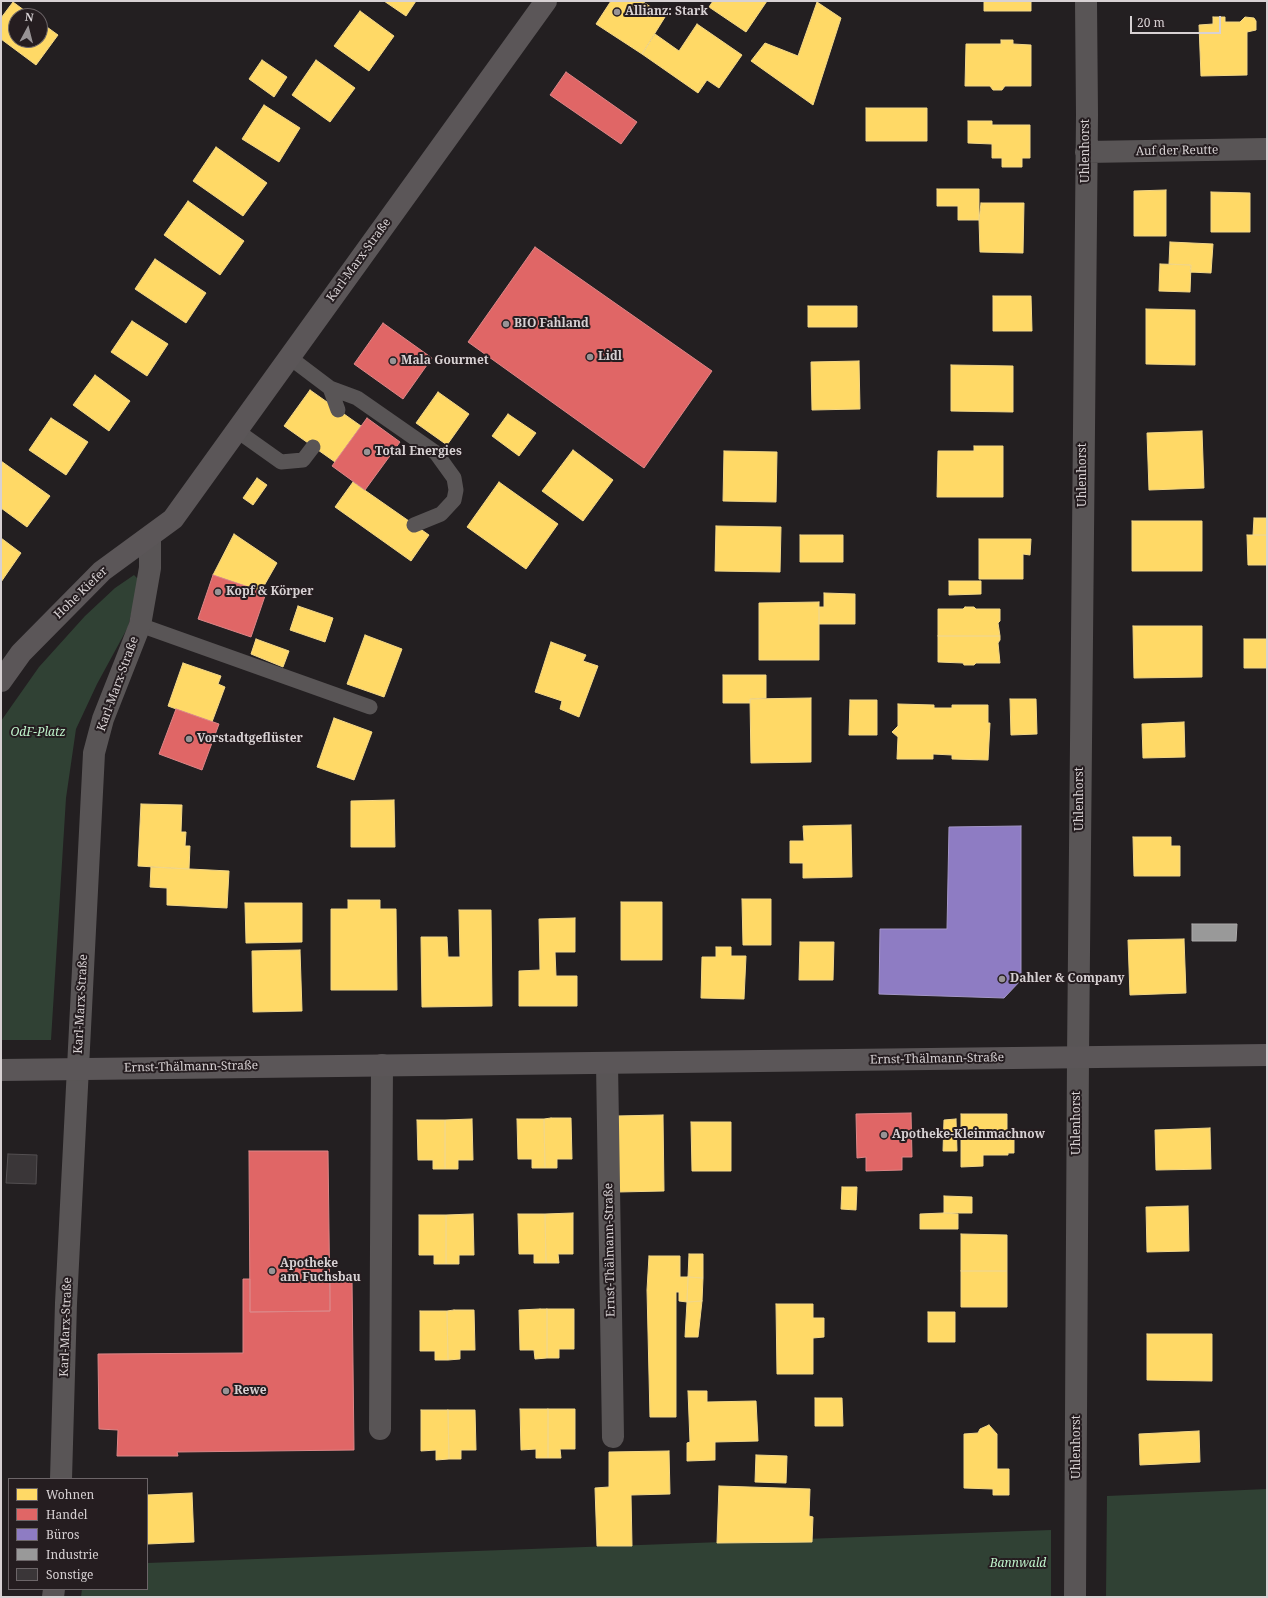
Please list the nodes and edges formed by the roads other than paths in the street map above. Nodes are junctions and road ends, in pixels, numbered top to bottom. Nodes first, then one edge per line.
1 (546, 1) edge
2 (1086, 1) edge
3 (1267, 149) edge
4 (1086, 152) junction
5 (289, 357) junction
6 (330, 388) junction
7 (338, 410) dead end
8 (236, 430) junction
9 (312, 447) dead end
10 (173, 519) joint
11 (414, 525) dead end
12 (150, 538) junction
13 (140, 625) junction
14 (1, 681) edge
15 (370, 707) dead end
16 (1267, 1055) edge
17 (1078, 1057) junction
18 (607, 1063) junction
19 (382, 1065) junction
20 (78, 1069) junction
21 (1, 1070) edge
22 (380, 1429) dead end
23 (614, 1437) dead end
24 (61, 1478) edge
25 (1075, 1597) edge

1 - 5 street, Karl-Marx-Straße
2 - 4 street, Uhlenhorst
3 - 4 street, Auf der Reutte
4 - 17 street, Uhlenhorst
5 - 6 lane
5 - 8 street, Karl-Marx-Straße
6 - 7 lane
6 - 11 lane
8 - 9 lane
8 - 10 street, Karl-Marx-Straße
10 - 12 street, Hohe Kiefer
12 - 13 street, Karl-Marx-Straße
12 - 14 street, Hohe Kiefer
13 - 15 lane
13 - 20 street, Karl-Marx-Straße
16 - 17 street, Ernst-Thälmann-Straße
17 - 18 street, Ernst-Thälmann-Straße
17 - 25 street, Uhlenhorst
18 - 19 street, Ernst-Thälmann-Straße
18 - 23 street, Ernst-Thälmann-Straße
19 - 20 street, Ernst-Thälmann-Straße
19 - 22 street
20 - 21 street, Ernst-Thälmann-Straße
20 - 24 street, Karl-Marx-Straße

